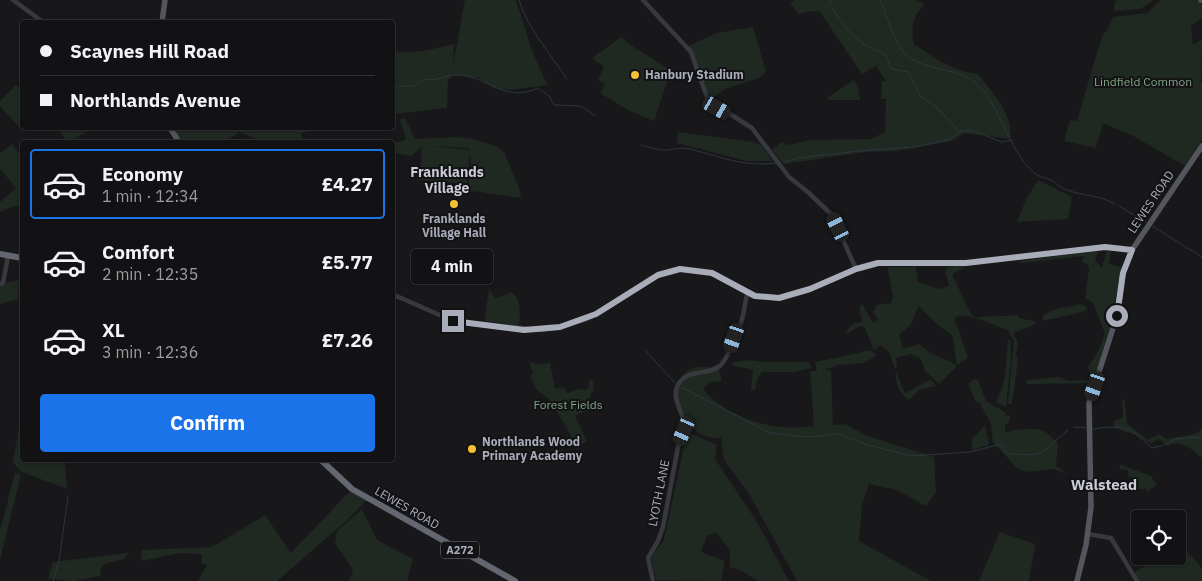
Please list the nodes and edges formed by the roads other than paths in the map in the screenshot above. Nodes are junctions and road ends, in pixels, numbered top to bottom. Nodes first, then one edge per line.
1 (13, 0) edge
2 (165, 0) edge
3 (643, 0) edge
4 (40, 20) edge
5 (162, 20) edge
6 (1202, 146) edge
7 (1132, 250) junction
8 (0, 254) edge
9 (8, 256) junction
10 (20, 258) edge
11 (856, 269) junction
12 (0, 284) edge
13 (748, 293) junction
14 (395, 295) edge
15 (323, 462) edge
16 (1088, 534) junction
17 (515, 581) edge
18 (653, 581) edge
19 (1077, 581) edge
20 (1137, 581) edge

1 - 4 street
2 - 5 main road
3 - 11 street
6 - 7 main road, LEWES ROAD
7 - 11 street
7 - 16 main road, LEWES ROAD
8 - 9 highway
9 - 10 highway
9 - 12 street
11 - 13 street
13 - 14 street
13 - 18 street, LYOTH LANE
15 - 17 highway, LEWES ROAD / A272
16 - 19 main road, LEWES ROAD
16 - 20 street

